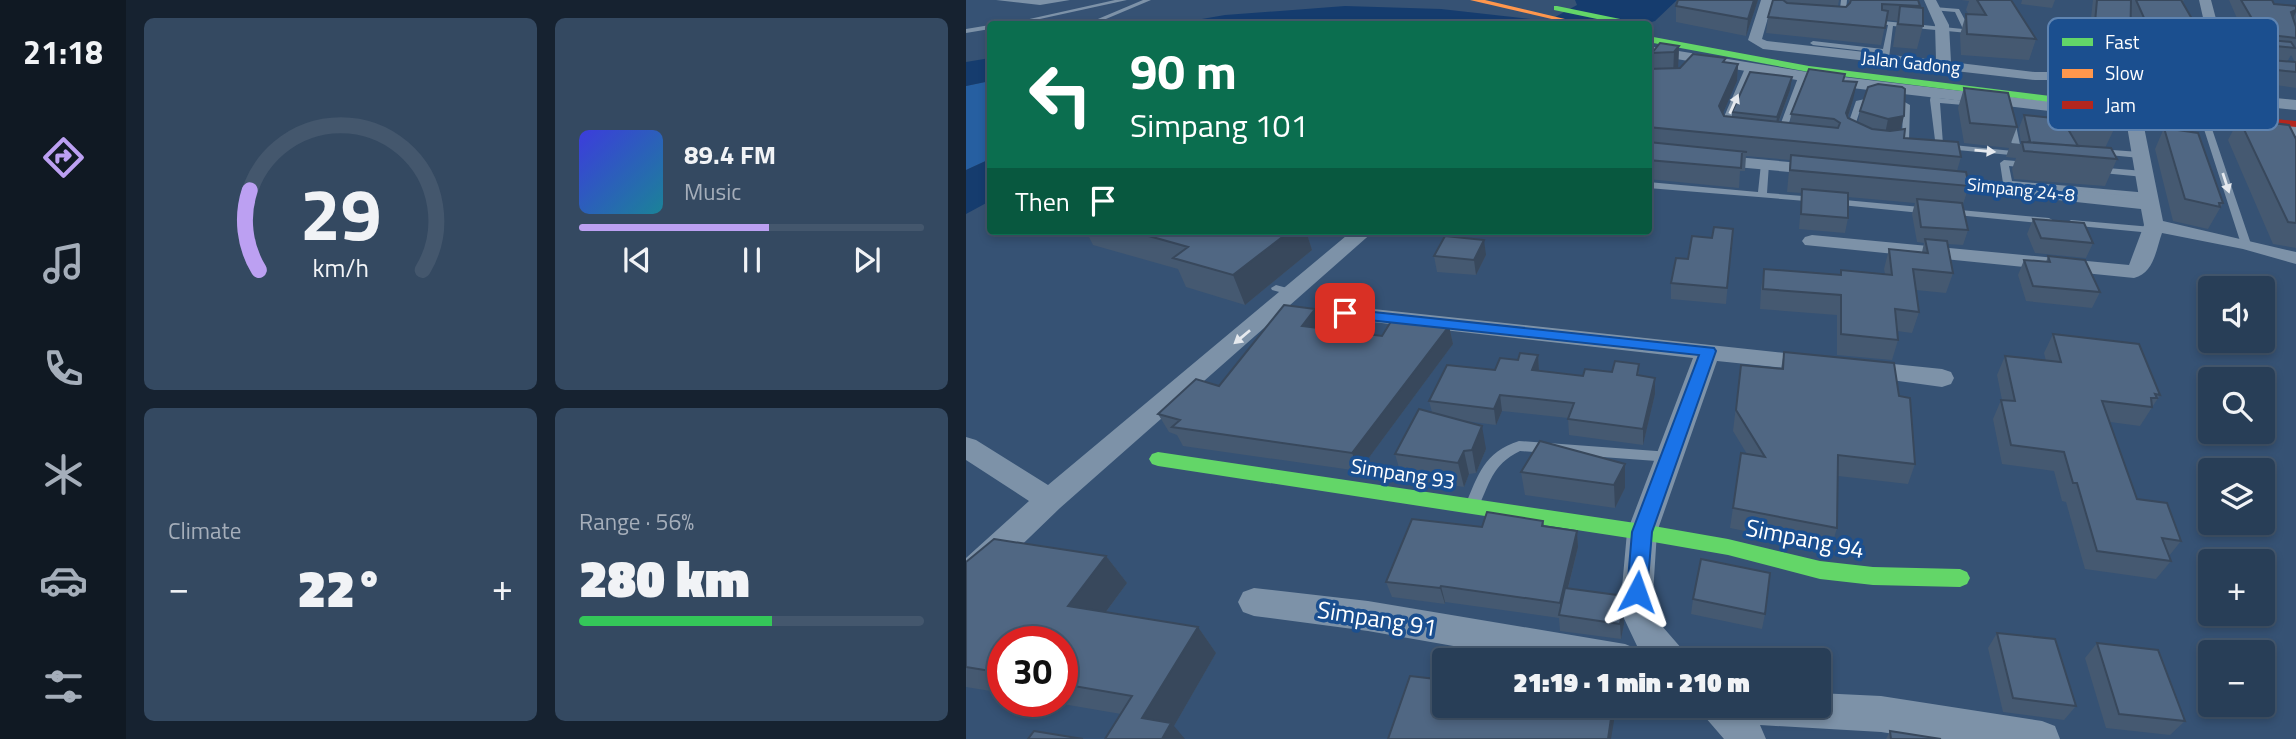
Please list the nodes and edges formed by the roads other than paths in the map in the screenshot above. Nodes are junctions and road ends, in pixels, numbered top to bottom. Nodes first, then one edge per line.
1 (999, 0) edge
2 (1067, 0) edge
3 (1124, 0) edge
4 (1148, 0) edge
5 (1522, 0) edge
6 (1767, 0) edge
7 (1844, 0) edge
8 (2205, 0) edge
9 (1478, 1) edge
10 (1040, 3) junction
11 (1955, 3) edge
12 (1968, 6) dead end
13 (1931, 9) edge
14 (1831, 18) edge
15 (2209, 18) edge
16 (1030, 21) joint
17 (1096, 21) edge
18 (1568, 21) edge
19 (1615, 21) edge
20 (1927, 27) junction
21 (987, 28) edge
22 (1942, 28) junction
23 (966, 31) edge
24 (1652, 31) edge
25 (1652, 40) edge
26 (1813, 43) dead end
27 (1652, 50) edge
28 (1693, 53) junction
29 (1886, 55) junction
30 (1944, 67) junction
31 (2278, 71) edge
32 (2294, 73) edge
33 (1751, 76) junction
34 (2048, 79) edge
35 (1800, 81) junction
36 (1784, 84) edge
37 (2048, 86) edge
38 (1901, 95) junction
39 (1934, 96) junction
40 (2278, 103) edge
41 (2296, 105) edge
42 (2048, 108) edge
43 (2278, 111) edge
44 (2296, 113) edge
45 (2278, 123) edge
46 (2296, 124) edge
47 (2278, 129) edge
48 (2142, 130) edge
49 (2209, 130) edge
50 (1729, 131) edge
51 (2296, 131) edge
52 (1768, 135) edge
53 (1780, 136) junction
54 (1792, 138) edge
55 (1652, 154) edge
56 (2093, 160) edge
57 (1765, 164) junction
58 (2142, 164) junction
59 (2042, 166) edge
60 (2080, 169) edge
61 (1844, 172) edge
62 (1923, 180) edge
63 (1652, 185) edge
64 (1762, 196) junction
65 (2151, 214) junction
66 (1359, 235) edge
67 (1812, 241) dead end
68 (2246, 244) junction
69 (2296, 258) edge
70 (1345, 313) dead end
71 (1708, 351) junction
72 (1942, 378) dead end
73 (966, 447) edge
74 (1671, 457) junction
75 (1158, 459) dead end
76 (1050, 500) junction
77 (1472, 506) junction
78 (1642, 532) junction
79 (966, 578) edge
80 (1960, 578) dead end
81 (1254, 601) dead end
82 (1555, 648) edge
83 (1660, 648) edge
84 (1831, 711) edge
85 (1731, 718) edge
86 (1748, 739) edge
87 (2042, 739) edge

1 - 10 lane
2 - 10 lane
3 - 16 lane
4 - 17 lane
5 - 19 main road
6 - 29 street
7 - 14 lane
8 - 15 street
9 - 18 main road
10 - 16 lane
11 - 12 lane
11 - 13 lane
13 - 20 lane
13 - 22 street
13 - 22 lane
20 - 22 lane
20 - 29 lane
21 - 23 lane
22 - 30 street
24 - 28 main road, Jalan Gadong
25 - 28 main road, Jalan Gadong
26 - 29 lane
27 - 28 street
28 - 33 street
28 - 37 main road, Jalan Gadong
29 - 30 street
30 - 34 street
31 - 32 lane
33 - 35 street
50 -> 33 lane
35 - 36 lane
35 - 38 street
35 - 53 lane
38 - 38 lane
38 - 39 street
39 -> 39 lane
39 - 42 street
40 - 41 street
43 - 44 main road, Jalan Gadong
45 - 46 main road, Jalan Gadong
47 - 51 street
48 - 58 street
49 -> 68 lane
52 - 53 lane
53 - 54 lane
55 - 57 street
56 - 58 lane
57 - 61 street
57 - 64 lane
58 - 60 lane
58 - 65 street
59 - 65 lane
62 - 65 street, Simpang 24-8
63 - 64 lane
64 - 65 lane
65 - 67 street
65 - 68 street, Simpang 24-8
66 -> 76 street
68 - 69 street, Simpang 24-8
70 - 71 street
71 - 72 street
71 - 74 street
73 - 76 street
74 - 77 lane
74 - 78 street
75 - 77 main road, Simpang 93
76 - 79 street
77 - 78 main road, Simpang 93
78 - 80 main road, Simpang 94
78 - 83 street
81 - 82 street, Simpang 91
84 - 87 street
85 - 86 street

